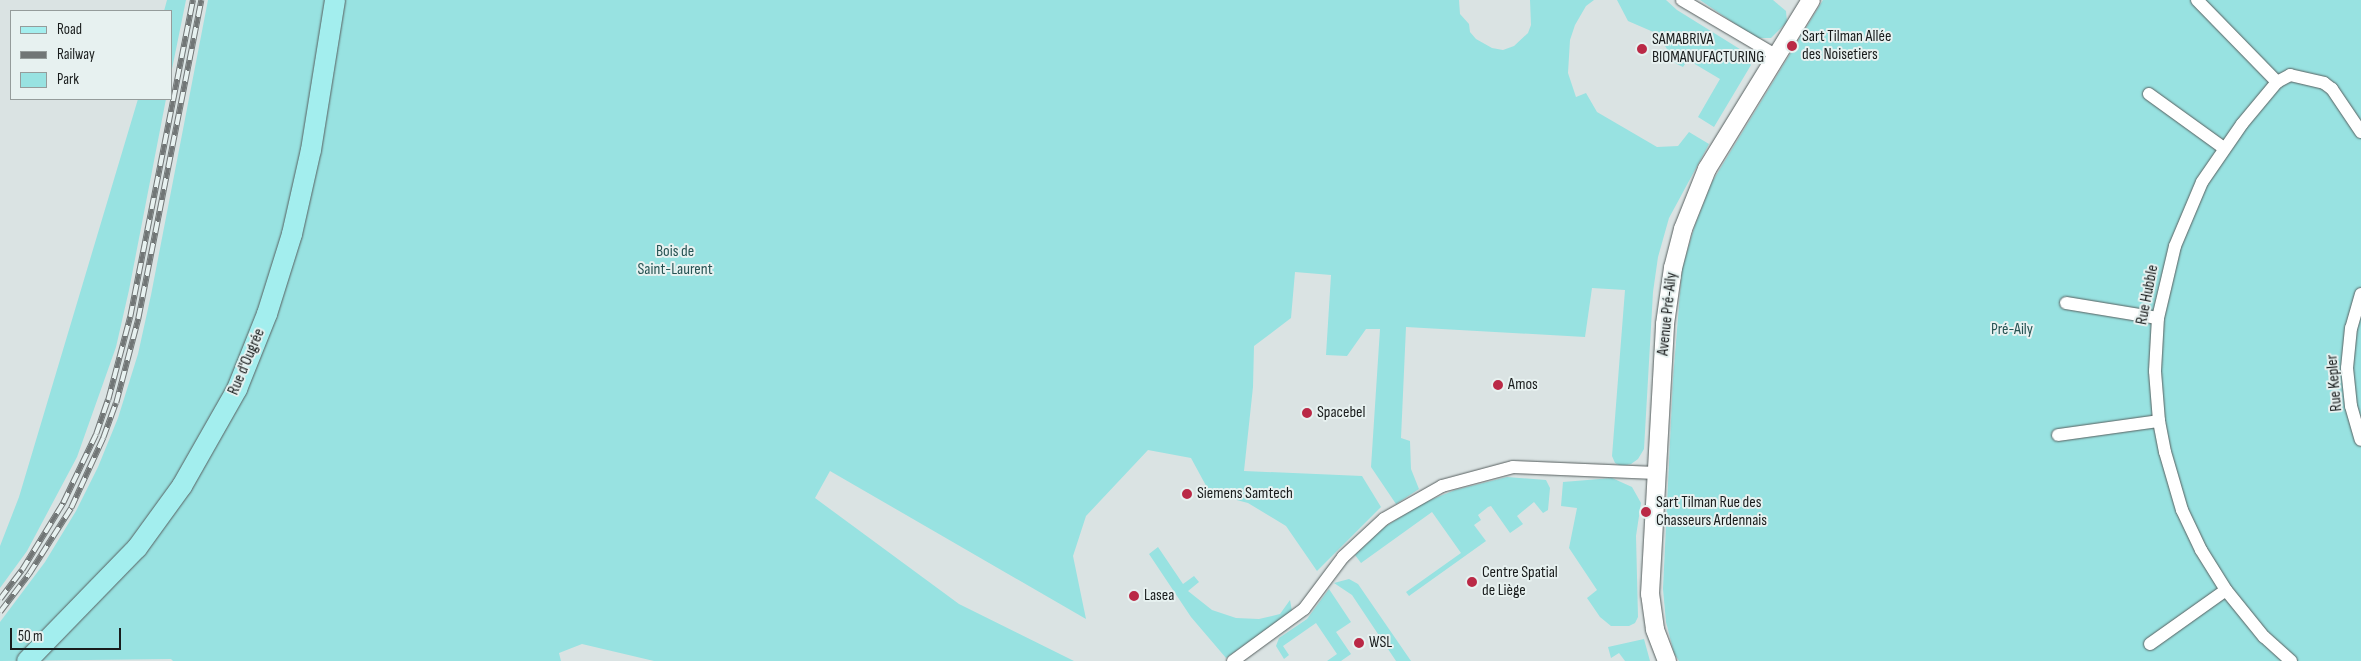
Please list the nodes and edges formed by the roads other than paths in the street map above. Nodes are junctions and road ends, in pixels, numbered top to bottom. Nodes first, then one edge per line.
1 (335, 0) edge
2 (1682, 0) edge
3 (1811, 0) edge
4 (2197, 0) edge
5 (1777, 56) junction
6 (2277, 82) junction
7 (2149, 94) dead end
8 (2361, 132) edge
9 (2224, 148) junction
10 (2361, 294) edge
11 (2066, 304) dead end
12 (2158, 318) junction
13 (2159, 421) junction
14 (2058, 435) dead end
15 (2361, 440) edge
16 (1656, 473) junction
17 (2226, 590) junction
18 (2150, 644) dead end
19 (27, 661) edge
20 (1234, 661) edge
21 (1667, 661) edge
22 (2290, 661) edge

1 - 19 main road, Rue d'Ougrée
2 - 5 street
3 - 5 street, Avenue Pré-Aily
4 - 6 street
5 - 16 street, Avenue Pré-Aily
6 - 8 street
6 - 9 street, Rue Hubble
7 - 9 street
9 - 12 street, Rue Hubble
10 - 15 street, Rue Kepler
11 - 12 street
12 - 13 street, Rue Hubble
13 - 14 street
13 - 17 street, Rue Hubble
16 - 20 street
16 - 21 street, Avenue Pré-Aily
17 - 18 street
17 - 22 street, Rue Hubble

